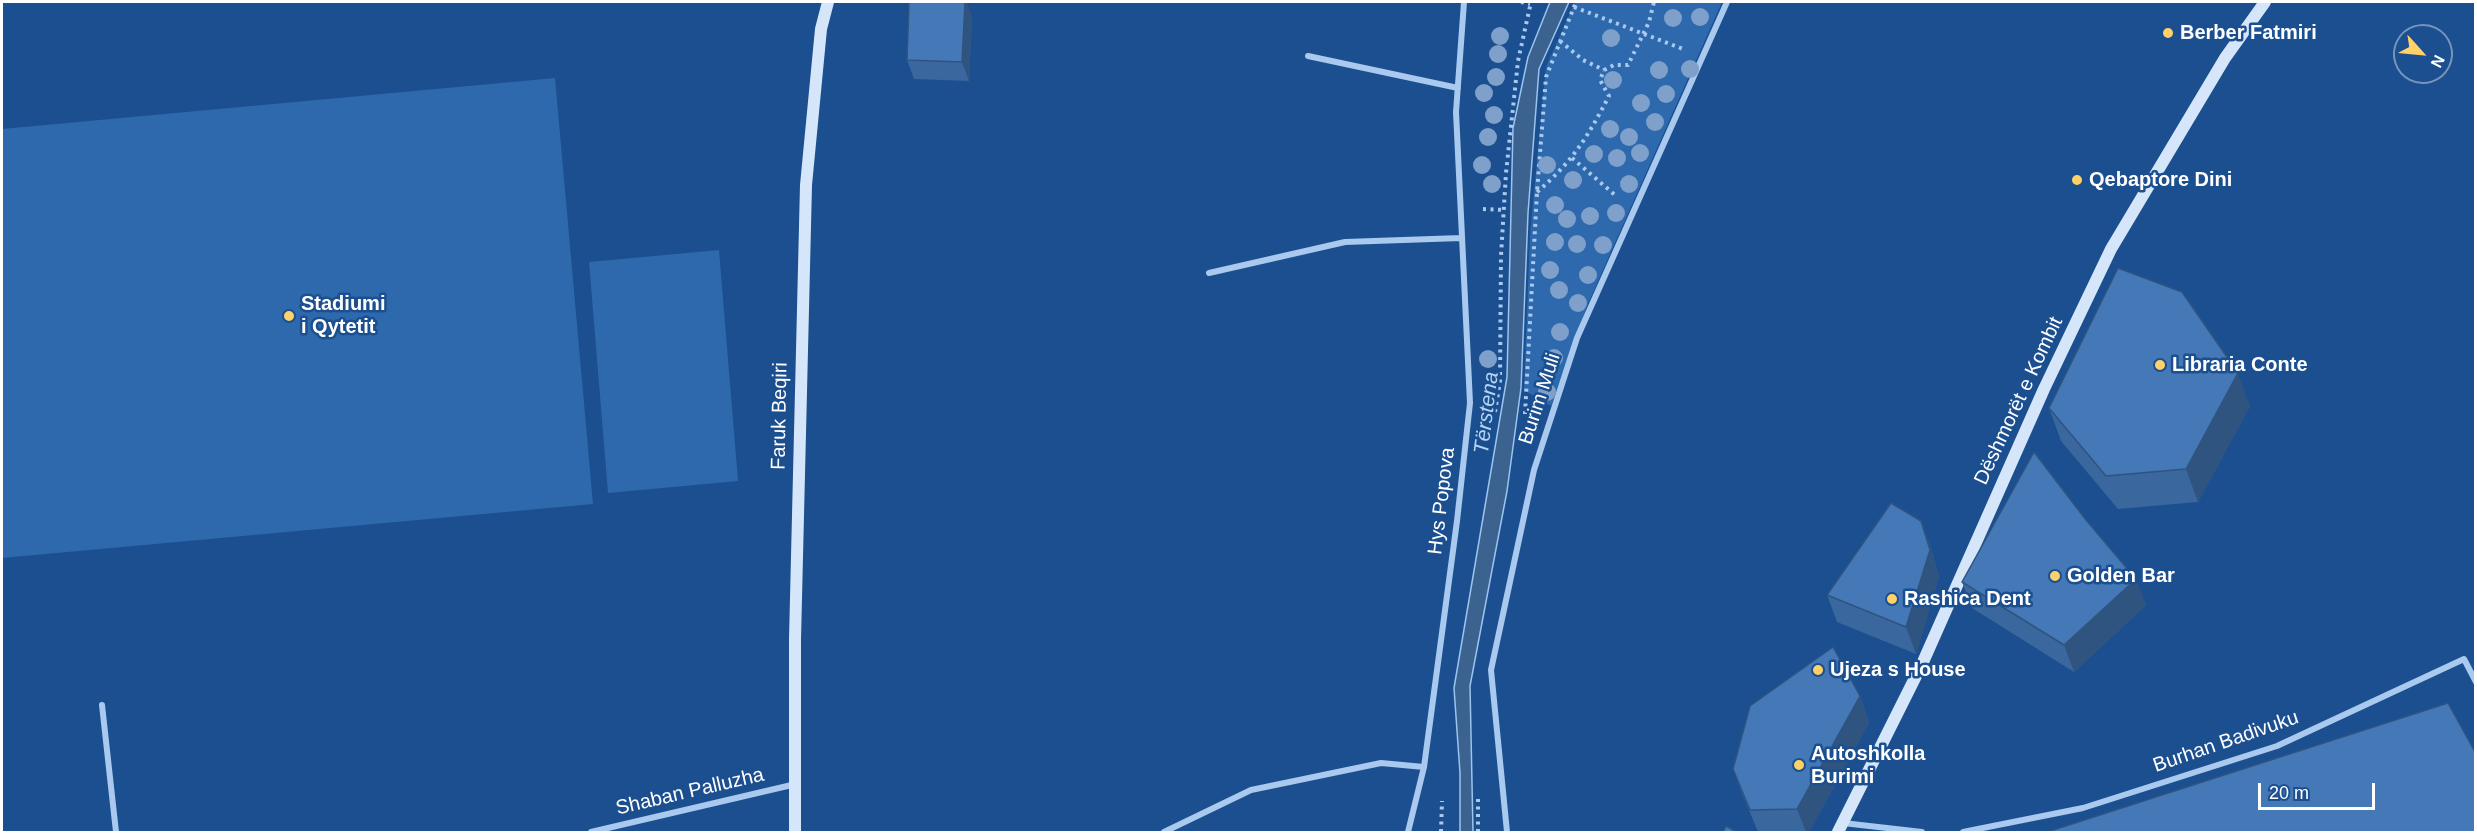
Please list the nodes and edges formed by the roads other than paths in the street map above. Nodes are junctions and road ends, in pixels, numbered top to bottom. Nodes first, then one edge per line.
1 (828, 2) edge
2 (1464, 2) edge
3 (1727, 2) edge
4 (2265, 2) edge
5 (1308, 56) dead end
6 (1458, 88) junction
7 (1461, 238) junction
8 (1209, 273) dead end
9 (2475, 682) edge
10 (102, 705) dead end
11 (1424, 767) junction
12 (796, 784) junction
13 (1840, 828) edge
14 (1894, 831) edge
15 (117, 832) edge
16 (591, 832) edge
17 (795, 832) edge
18 (1164, 832) edge
19 (1408, 832) edge
20 (1507, 832) edge
21 (1922, 832) edge
22 (1963, 832) edge

1 - 12 street, Faruk Beqiri
2 - 6 street, Hys Popova
3 - 20 street, Burim Muli
4 - 13 street, Dëshmorët e Kombit
5 - 6 street
6 - 7 street, Hys Popova
7 - 8 street
7 - 11 street, Hys Popova
9 - 22 street, Burhan Badivuku
10 - 15 street
11 - 18 street
11 - 19 street, Hys Popova
12 - 16 street, Shaban Palluzha
12 - 17 street, Faruk Beqiri
13 - 14 street
14 - 21 street

